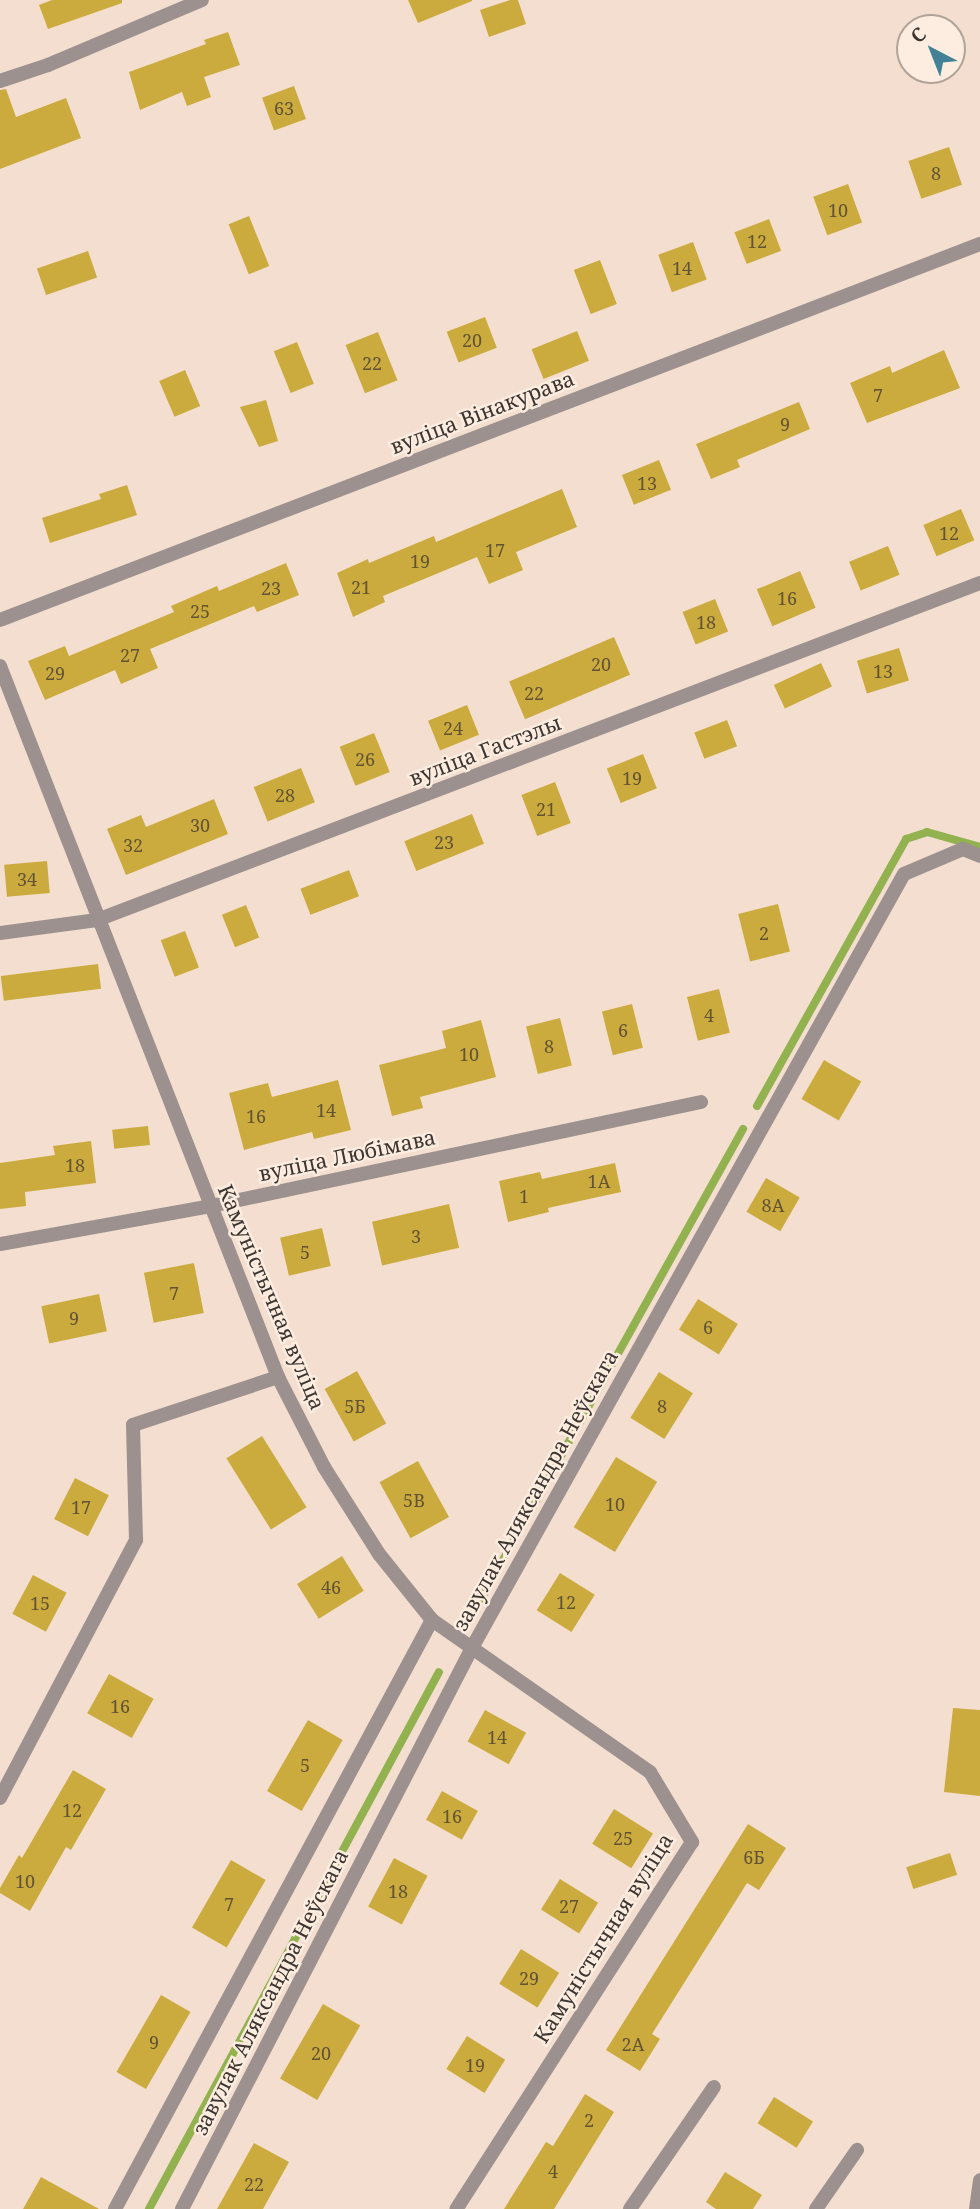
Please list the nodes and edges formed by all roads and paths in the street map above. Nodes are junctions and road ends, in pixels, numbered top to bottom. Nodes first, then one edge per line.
1 (202, 0) edge
2 (0, 81) edge
3 (980, 244) edge
4 (980, 583) edge
5 (0, 620) edge
6 (0, 666) edge
7 (980, 856) edge
8 (97, 920) junction
9 (0, 933) edge
10 (701, 1102) dead end
11 (211, 1206) junction
12 (0, 1244) edge
13 (278, 1377) junction
14 (432, 1620) junction
15 (472, 1646) junction
16 (0, 1798) edge
17 (714, 2087) dead end
18 (857, 2150) dead end
19 (980, 2180) edge
20 (115, 2209) edge
21 (182, 2209) edge
22 (456, 2209) edge
23 (629, 2209) edge
24 (816, 2209) edge
25 (976, 2209) edge

1 - 2 street
3 - 5 street, вуліца Вінакурава
4 - 8 street, вуліца Гастэлы
6 - 8 street, Камуністычная вуліца
7 - 15 street, завулак Аляксандра Неўскага
8 - 9 street, вуліца Гастэлы
8 - 11 street, Камуністычная вуліца
10 - 11 street, вуліца Любімава
11 - 12 street, вуліца Любімава
11 - 13 street, Камуністычная вуліца
13 - 14 street, Камуністычная вуліца
13 - 16 street
14 - 15 street, Камуністычная вуліца
14 - 20 street, завулак Аляксандра Неўскага
15 - 21 street, завулак Аляксандра Неўскага
15 - 22 street, Камуністычная вуліца
17 - 23 street
18 - 24 street
19 - 25 street

